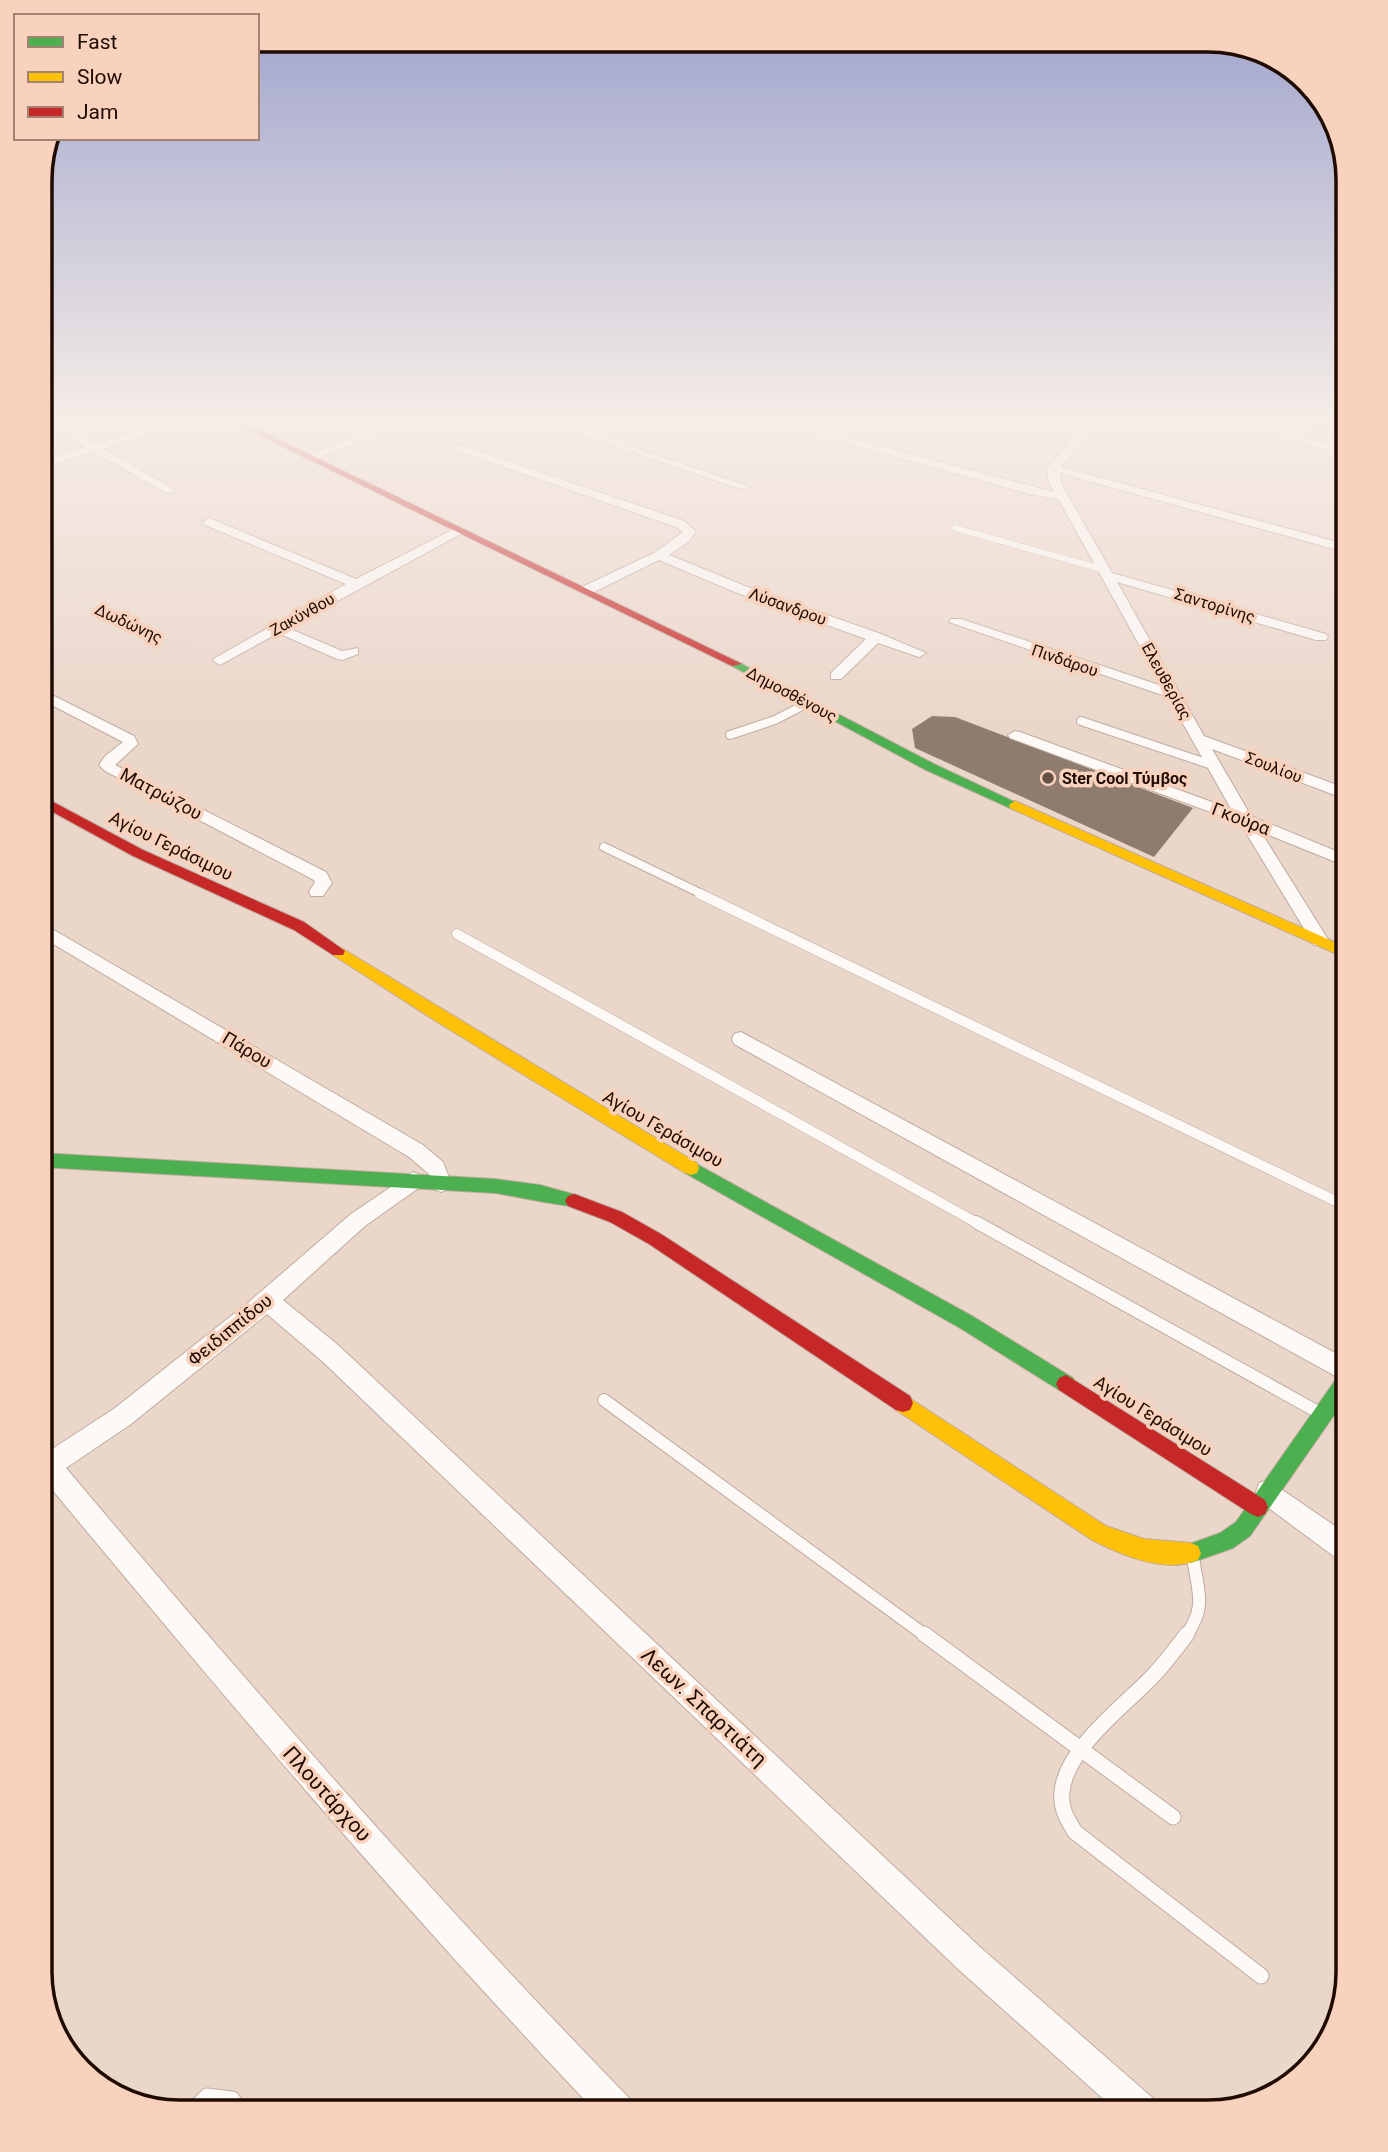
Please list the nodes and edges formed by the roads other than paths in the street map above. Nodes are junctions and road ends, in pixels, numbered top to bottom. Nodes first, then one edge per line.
1 (215, 524) edge
2 (446, 524) edge
3 (680, 524) edge
4 (1078, 524) edge
5 (1259, 524) edge
6 (955, 528) dead end
7 (460, 531) junction
8 (1336, 546) edge
9 (659, 555) junction
10 (1107, 573) junction
11 (356, 584) junction
12 (587, 590) junction
13 (956, 622) dead end
14 (277, 628) junction
15 (876, 637) junction
16 (1321, 637) dead end
17 (353, 651) dead end
18 (919, 653) dead end
19 (220, 661) road end
20 (836, 676) dead end
21 (1175, 695) junction
22 (53, 699) edge
23 (808, 703) junction
24 (1081, 721) dead end
25 (730, 735) dead end
26 (1015, 735) dead end
27 (1200, 739) junction
28 (1215, 766) junction
29 (1336, 790) edge
30 (53, 806) edge
31 (1246, 820) junction
32 (604, 847) dead end
33 (1336, 857) edge
34 (317, 892) dead end
35 (457, 934) dead end
36 (53, 935) edge
37 (1320, 941) junction
38 (1336, 948) edge
39 (741, 1039) dead end
40 (52, 1161) edge
41 (413, 1181) junction
42 (441, 1183) junction
43 (1336, 1201) edge
44 (267, 1300) junction
45 (1336, 1365) edge
46 (1336, 1395) edge
47 (604, 1400) dead end
48 (1322, 1414) junction
49 (52, 1463) edge
50 (52, 1478) edge
51 (1263, 1499) junction
52 (1336, 1544) edge
53 (1192, 1554) junction
54 (1079, 1749) junction
55 (1172, 1817) dead end
56 (1261, 1976) dead end
57 (204, 2099) edge
58 (232, 2099) edge
59 (607, 2099) edge
60 (1129, 2100) edge

1 - 11 street
2 - 7 street, Δημοσθένους
3 - 9 street
4 - 10 street, Ελευθερίας
5 - 8 street
6 - 10 lane
7 - 11 street, Ζακύνθου
7 - 12 street, Δημοσθένους
9 - 12 street
9 - 15 street, Λύσανδρου
10 - 16 street, Σαντορίνης
10 - 21 street, Ελευθερίας
11 - 14 street, Ζακύνθου
12 - 23 street, Δημοσθένους
13 - 21 street, Πινδάρου
14 - 17 street
14 - 19 street, Ζακύνθου
15 - 18 street, Λύσανδρου
15 - 20 street
21 - 27 street, Ελευθερίας
22 - 34 street, Ματρώζου
23 - 25 lane
23 - 37 street, Δημοσθένους
24 - 28 lane
26 - 31 street, Γκούρα
27 - 28 street, Ελευθερίας
27 - 29 street, Σουλίου
28 - 31 street, Ελευθερίας
30 - 51 street, Αγίου Γεράσιμου
31 - 33 street, Γκούρα
31 - 37 street, Ελευθερίας
32 - 43 lane
35 - 48 lane
36 - 42 street, Πάρου
37 - 38 street, Δημοσθένους
39 - 45 street
40 - 41 street
41 - 42 street
41 - 44 street, Φειδιππίδου
42 - 53 street
44 - 49 street, Φειδιππίδου
44 - 60 street, Λεων. Σπαρτιάτη
46 - 48 street
47 - 54 lane
48 - 51 street
50 - 59 street, Πλουτάρχου
51 - 52 street
51 - 53 street
53 - 54 lane
54 - 55 lane
54 - 56 lane
57 - 58 lane

